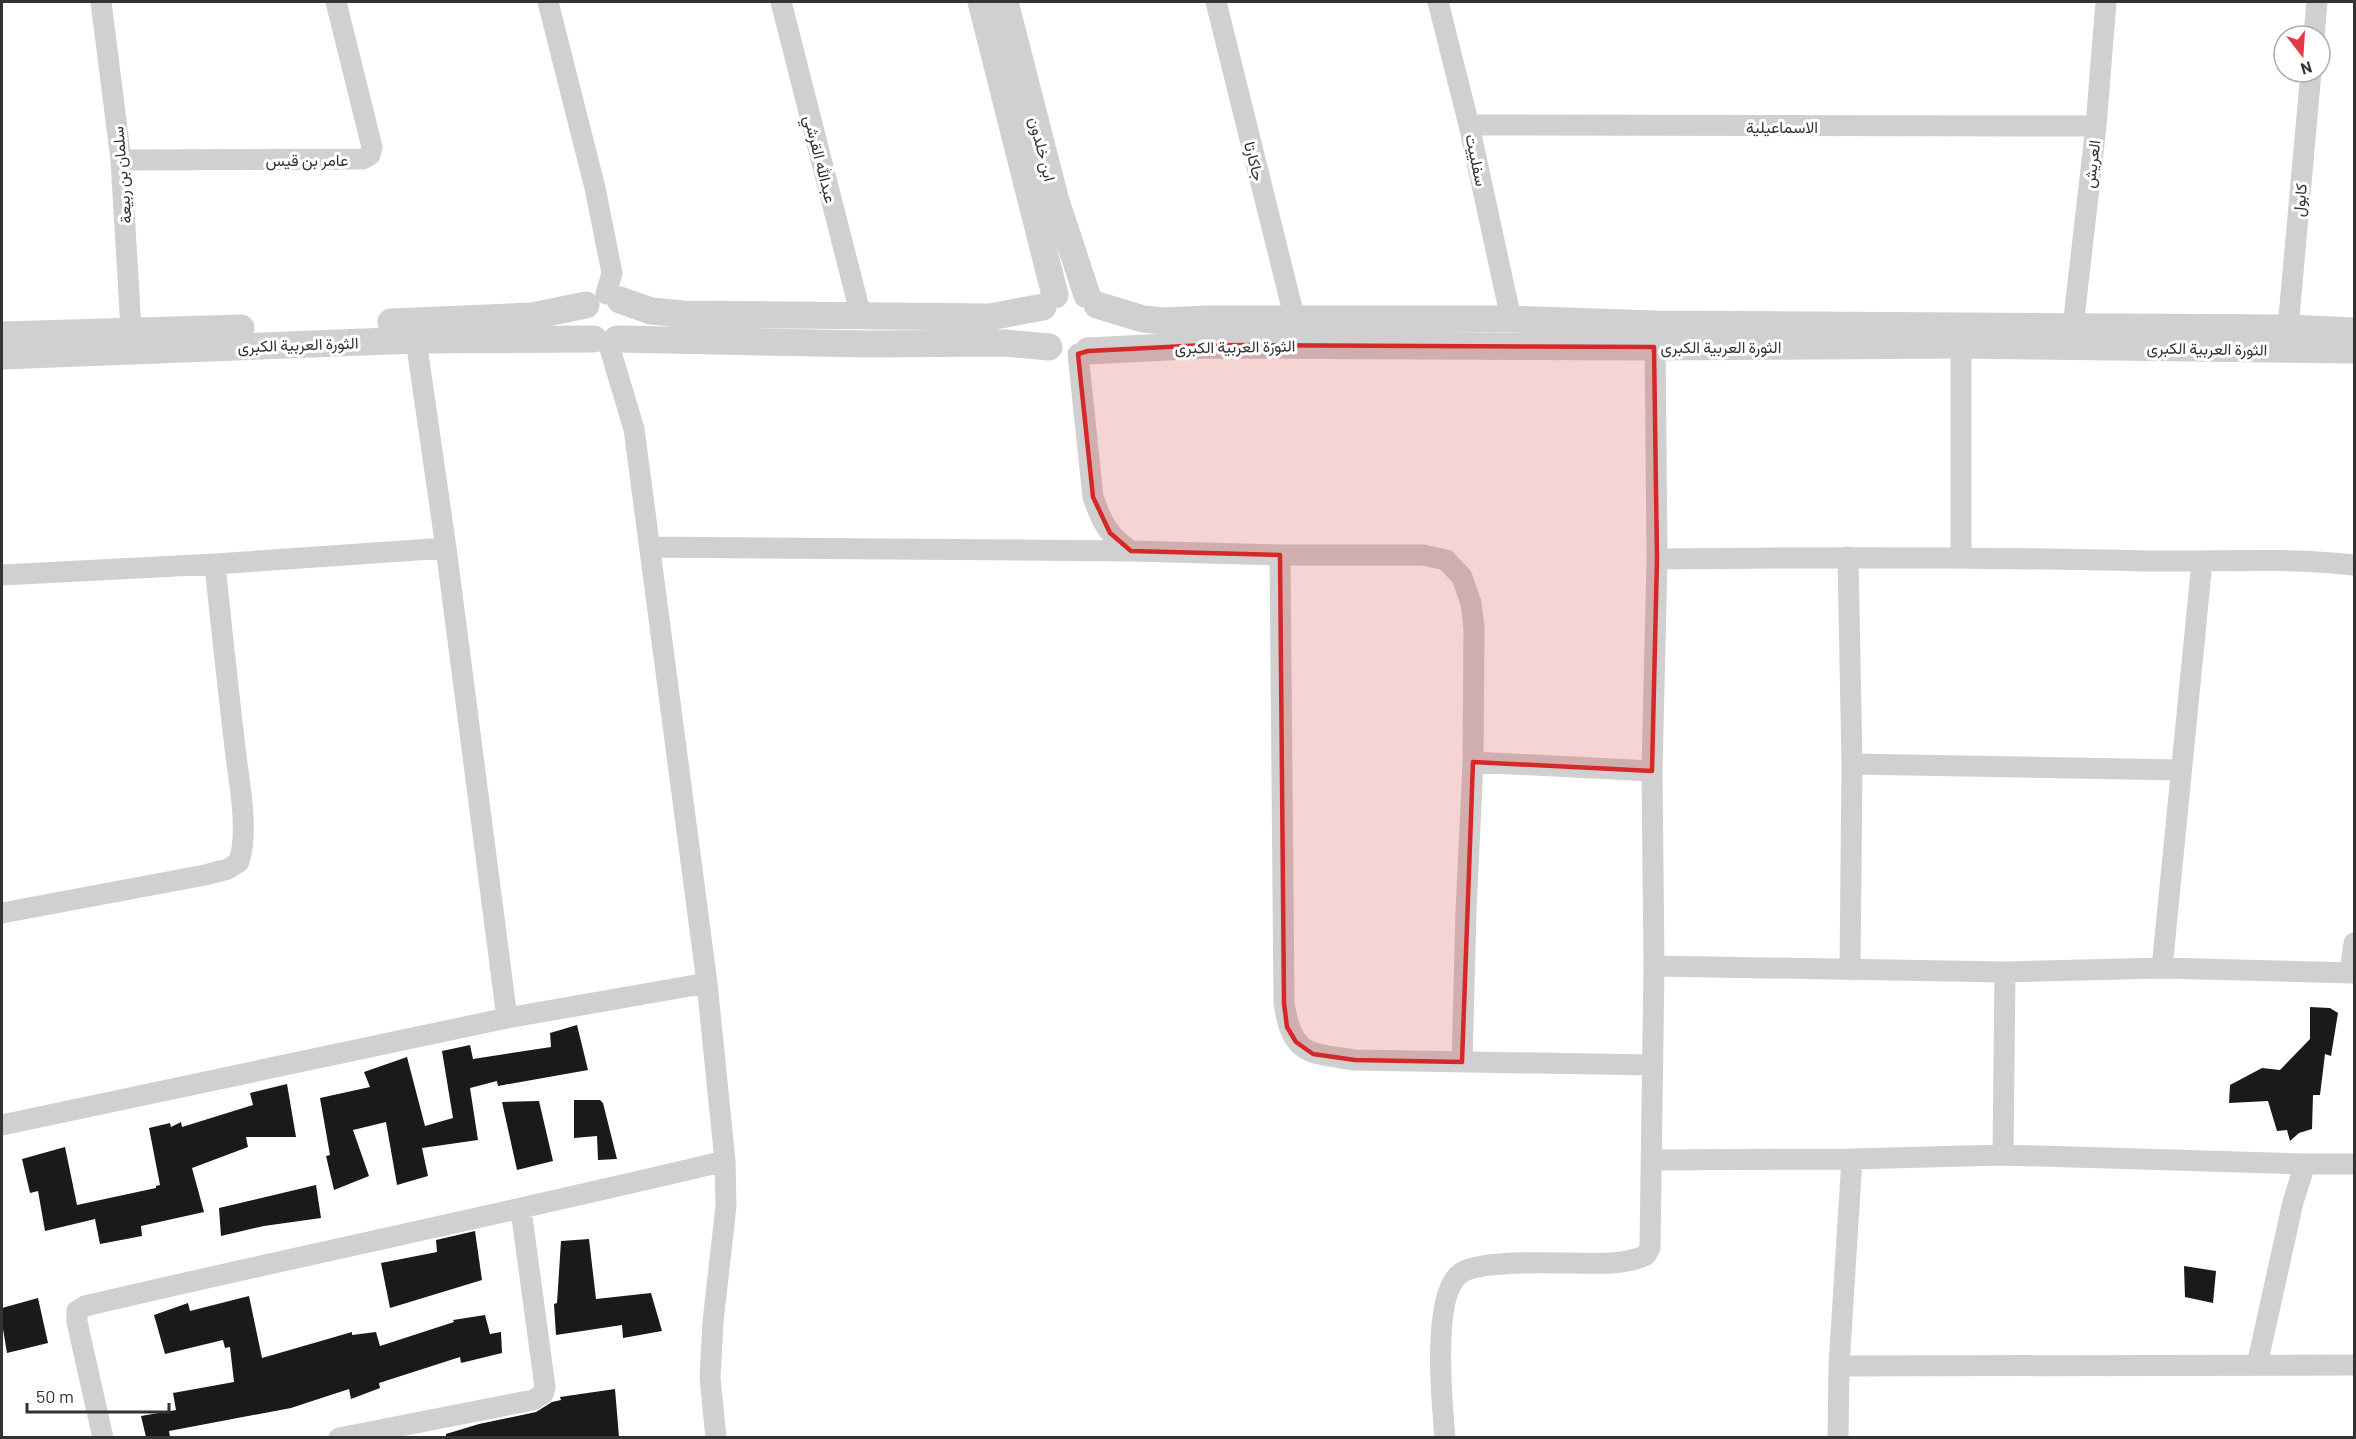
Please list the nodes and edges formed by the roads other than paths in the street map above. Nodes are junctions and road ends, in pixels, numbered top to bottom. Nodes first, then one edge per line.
1 (101, 2) edge
2 (336, 2) edge
3 (548, 2) edge
4 (781, 2) edge
5 (981, 2) edge
6 (1005, 2) edge
7 (1216, 2) edge
8 (1438, 2) edge
9 (2106, 2) edge
10 (2317, 2) edge
11 (2315, 24) edge
12 (2310, 84) edge
13 (1469, 125) junction
14 (2096, 126) junction
15 (122, 160) junction
16 (604, 300) junction
17 (1092, 300) junction
18 (1049, 301) junction
19 (861, 316) junction
20 (1511, 319) junction
21 (1295, 320) junction
22 (2073, 327) junction
23 (2288, 328) junction
24 (2355, 331) edge
25 (1206, 332) junction
26 (2, 335) edge
27 (1655, 335) junction
28 (132, 340) junction
29 (416, 340) junction
30 (606, 340) junction
31 (1961, 345) junction
32 (1049, 347) junction
33 (2355, 350) edge
34 (1083, 352) junction
35 (2, 356) edge
36 (650, 547) junction
37 (446, 548) junction
38 (1131, 551) junction
39 (1280, 555) junction
40 (1848, 556) junction
41 (1961, 557) junction
42 (1657, 559) junction
43 (2202, 562) junction
44 (214, 564) junction
45 (2355, 565) edge
46 (2, 575) edge
47 (1473, 762) junction
48 (1852, 764) junction
49 (2181, 770) junction
50 (1652, 771) junction
51 (2, 913) edge
52 (2355, 943) edge
53 (1654, 966) junction
54 (2162, 968) junction
55 (1850, 970) junction
56 (2005, 972) junction
57 (2352, 973) edge
58 (707, 983) junction
59 (507, 1017) junction
60 (1462, 1062) junction
61 (1652, 1065) junction
62 (2, 1125) edge
63 (2003, 1155) junction
64 (1852, 1159) junction
65 (1652, 1160) junction
66 (725, 1161) junction
67 (2305, 1164) junction
68 (2355, 1164) edge
69 (521, 1210) junction
70 (2257, 1365) junction
71 (2355, 1365) edge
72 (1839, 1366) junction
73 (103, 1437) edge
74 (339, 1437) edge
75 (716, 1437) edge
76 (1445, 1437) edge
77 (1838, 1437) edge

1 - 15 street, سلمان بن ربيعة
2 - 15 street, عامر بن قيس
3 - 16 street
4 - 19 street, عبدالله القرشي
5 - 18 street, ابن خلدون
6 - 17 street, ابن خلدون
7 - 21 street, جاكارتا
8 - 13 street, سفلييت
9 - 14 street, العريش
10 - 11 street
12 - 23 street, كابول
13 - 14 street, الاسماعيلية
13 - 20 street, سفلييت
14 - 22 street, العريش
15 - 28 street, سلمان بن ربيعة
16 - 19 street, الثورة العربية الكبرى
16 - 28 street, الثورة العربية الكبرى
16 - 30 street
16 - 30 street
17 - 18 street
17 - 25 street, الثورة العربية الكبرى
17 - 34 street
18 - 19 street, الثورة العربية الكبرى
18 - 32 street
20 - 21 street, الثورة العربية الكبرى
20 - 27 street, الثورة العربية الكبرى
21 - 25 street, الثورة العربية الكبرى
22 - 23 street, الثورة العربية الكبرى
22 - 27 street, الثورة العربية الكبرى
23 - 24 street, الثورة العربية الكبرى
25 - 27 street, الثورة العربية الكبرى
25 - 34 street, الثورة العربية الكبرى
26 - 28 street, الثورة العربية الكبرى
27 - 31 street, الثورة العربية الكبرى
27 - 42 street
28 - 29 street, الثورة العربية الكبرى
28 - 35 street, الثورة العربية الكبرى
29 - 30 street, الثورة العربية الكبرى
29 - 37 street
30 - 32 street, الثورة العربية الكبرى
30 - 36 street
31 - 33 street, الثورة العربية الكبرى
31 - 41 street
32 - 34 street
34 - 38 street
36 - 38 street
36 - 58 street
37 - 44 street
37 - 59 street
38 - 39 street
39 - 47 street
39 - 60 street
40 - 41 street
40 - 42 street
40 - 48 street
41 - 43 street
42 - 50 street
43 - 45 street
43 - 49 street
44 - 46 street
44 - 51 street
47 - 50 street
47 - 60 street
48 - 49 street
48 - 55 street
49 - 54 street
50 - 53 street
52 - 57 street
53 - 55 street
53 - 61 street
54 - 56 street
54 - 57 street
55 - 56 street
56 - 63 street
58 - 59 street
58 - 66 street
59 - 62 street
60 - 61 street
61 - 65 street
63 - 64 street
63 - 67 street
64 - 65 street
64 - 72 street
65 - 76 street
66 - 69 street
66 - 75 street
67 - 68 street
67 - 70 street
69 - 73 street
69 - 74 street
70 - 71 street
70 - 72 street
72 - 77 street

